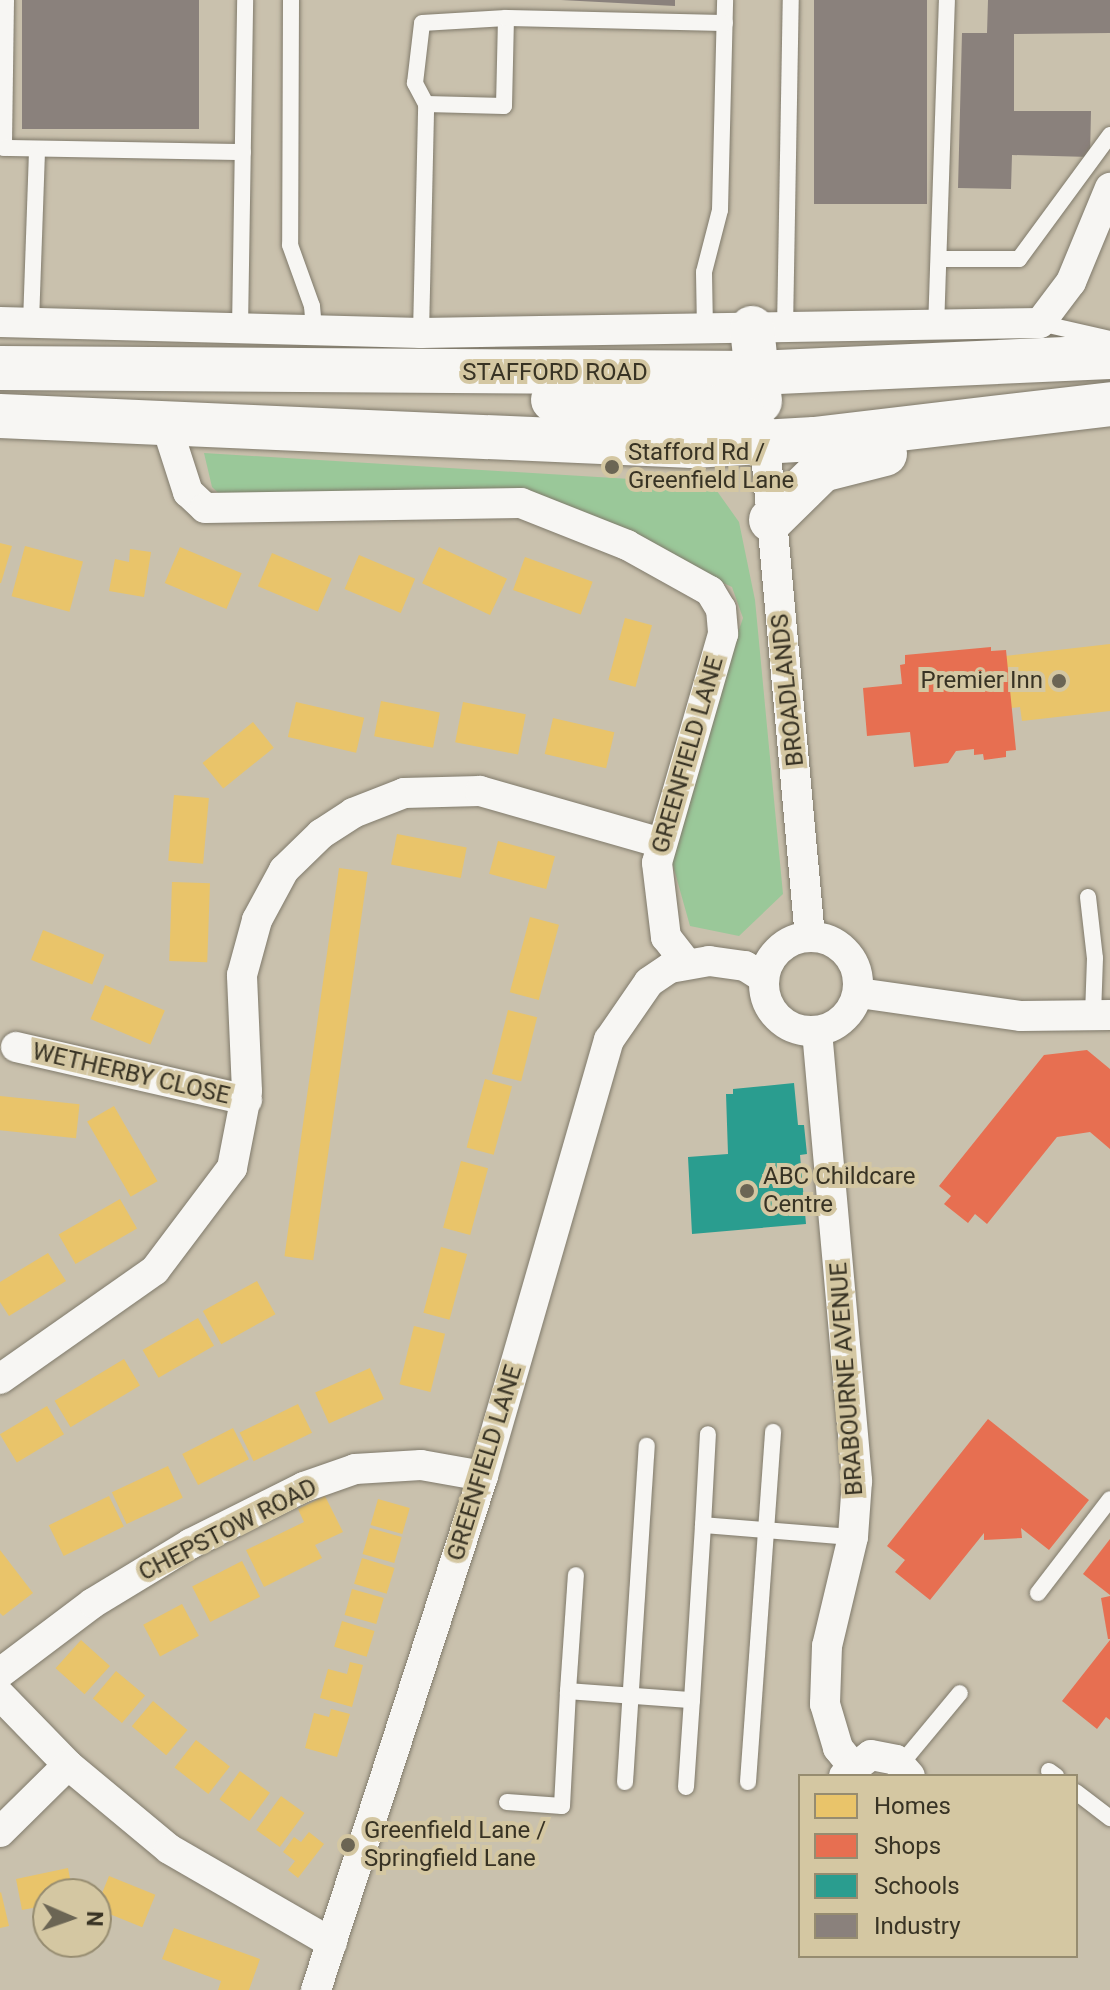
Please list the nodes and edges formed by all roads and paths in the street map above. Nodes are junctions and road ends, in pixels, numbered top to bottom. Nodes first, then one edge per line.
1 (6, 0) edge
2 (245, 0) edge
3 (291, 0) edge
4 (725, 0) edge
5 (791, 0) edge
6 (947, 0) edge
7 (506, 18) junction
8 (725, 23) junction
9 (426, 104) junction
10 (1110, 135) edge
11 (37, 149) junction
12 (243, 152) junction
13 (1110, 188) edge
14 (939, 259) junction
15 (0, 322) edge
16 (31, 323) junction
17 (1040, 323) junction
18 (240, 329) junction
19 (768, 329) junction
20 (936, 329) junction
21 (705, 330) junction
22 (314, 331) junction
23 (1110, 339) edge
24 (418, 353) junction
25 (1110, 357) edge
26 (0, 368) edge
27 (756, 373) junction
28 (1098, 405) edge
29 (0, 416) edge
30 (165, 421) junction
31 (765, 443) junction
32 (771, 520) junction
33 (661, 843) junction
34 (1088, 897) dead end
35 (810, 936) junction
36 (686, 963) junction
37 (764, 978) junction
38 (859, 993) junction
39 (1102, 1015) edge
40 (817, 1031) junction
41 (16, 1047) dead end
42 (247, 1100) junction
43 (0, 1379) edge
44 (773, 1432) dead end
45 (708, 1434) dead end
46 (647, 1446) dead end
47 (483, 1476) junction
48 (1110, 1499) edge
49 (703, 1525) junction
50 (766, 1529) junction
51 (853, 1537) junction
52 (576, 1575) dead end
53 (1038, 1593) dead end
54 (0, 1673) edge
55 (568, 1691) junction
56 (960, 1693) dead end
57 (0, 1695) edge
58 (631, 1695) junction
59 (692, 1700) junction
60 (68, 1765) junction
61 (906, 1770) edge
62 (848, 1771) edge
63 (625, 1782) dead end
64 (748, 1782) dead end
65 (686, 1787) dead end
66 (1078, 1794) edge
67 (507, 1802) dead end
68 (1110, 1818) edge
69 (0, 1832) edge
70 (332, 1943) junction
71 (316, 1990) edge

1 - 11 lane
2 - 12 lane
3 - 22 lane
4 - 8 lane
5 - 19 lane
6 - 14 lane
7 - 8 lane
7 - 9 lane
7 - 9 lane
8 - 21 lane
9 - 24 lane
10 - 14 lane
11 - 12 lane
11 - 16 lane
12 - 18 lane
13 - 17 street
14 - 20 lane
15 - 16 street
16 - 18 street
17 - 20 street
17 - 23 lane
18 - 22 street
19 - 20 street
19 - 21 street
19 - 27 highway
21 - 24 street
22 - 24 street
24 - 26 highway, STAFFORD ROAD
24 - 27 highway, STAFFORD ROAD
24 - 31 highway
25 - 27 highway, STAFFORD ROAD
27 - 28 highway
27 - 31 highway
28 - 31 highway
28 - 32 highway
29 - 30 highway
30 - 31 highway
30 - 33 street, GREENFIELD LANE
31 - 32 street, BROADLANDS
32 - 35 street, BROADLANDS
33 - 36 street, GREENFIELD LANE
33 - 42 street
34 - 39 lane
35 - 37 street
35 - 38 street
36 - 37 street
36 - 47 street, GREENFIELD LANE
37 - 40 street
38 - 39 street
38 - 40 street
40 - 51 street, BRABOURNE AVENUE
41 - 42 street, WETHERBY CLOSE
42 - 43 street
44 - 50 lane
45 - 49 lane
46 - 58 lane
47 - 54 street, CHEPSTOW ROAD
47 - 70 street, GREENFIELD LANE
48 - 53 lane
49 - 50 lane
49 - 59 lane
50 - 51 lane
50 - 64 lane
51 - 62 street, BRABOURNE AVENUE
52 - 55 lane
55 - 58 lane
55 - 67 lane
56 - 61 lane
57 - 60 street
58 - 59 lane
58 - 63 lane
59 - 65 lane
60 - 69 street
60 - 70 street
61 - 62 street
66 - 68 lane
70 - 71 street, GREENFIELD LANE

